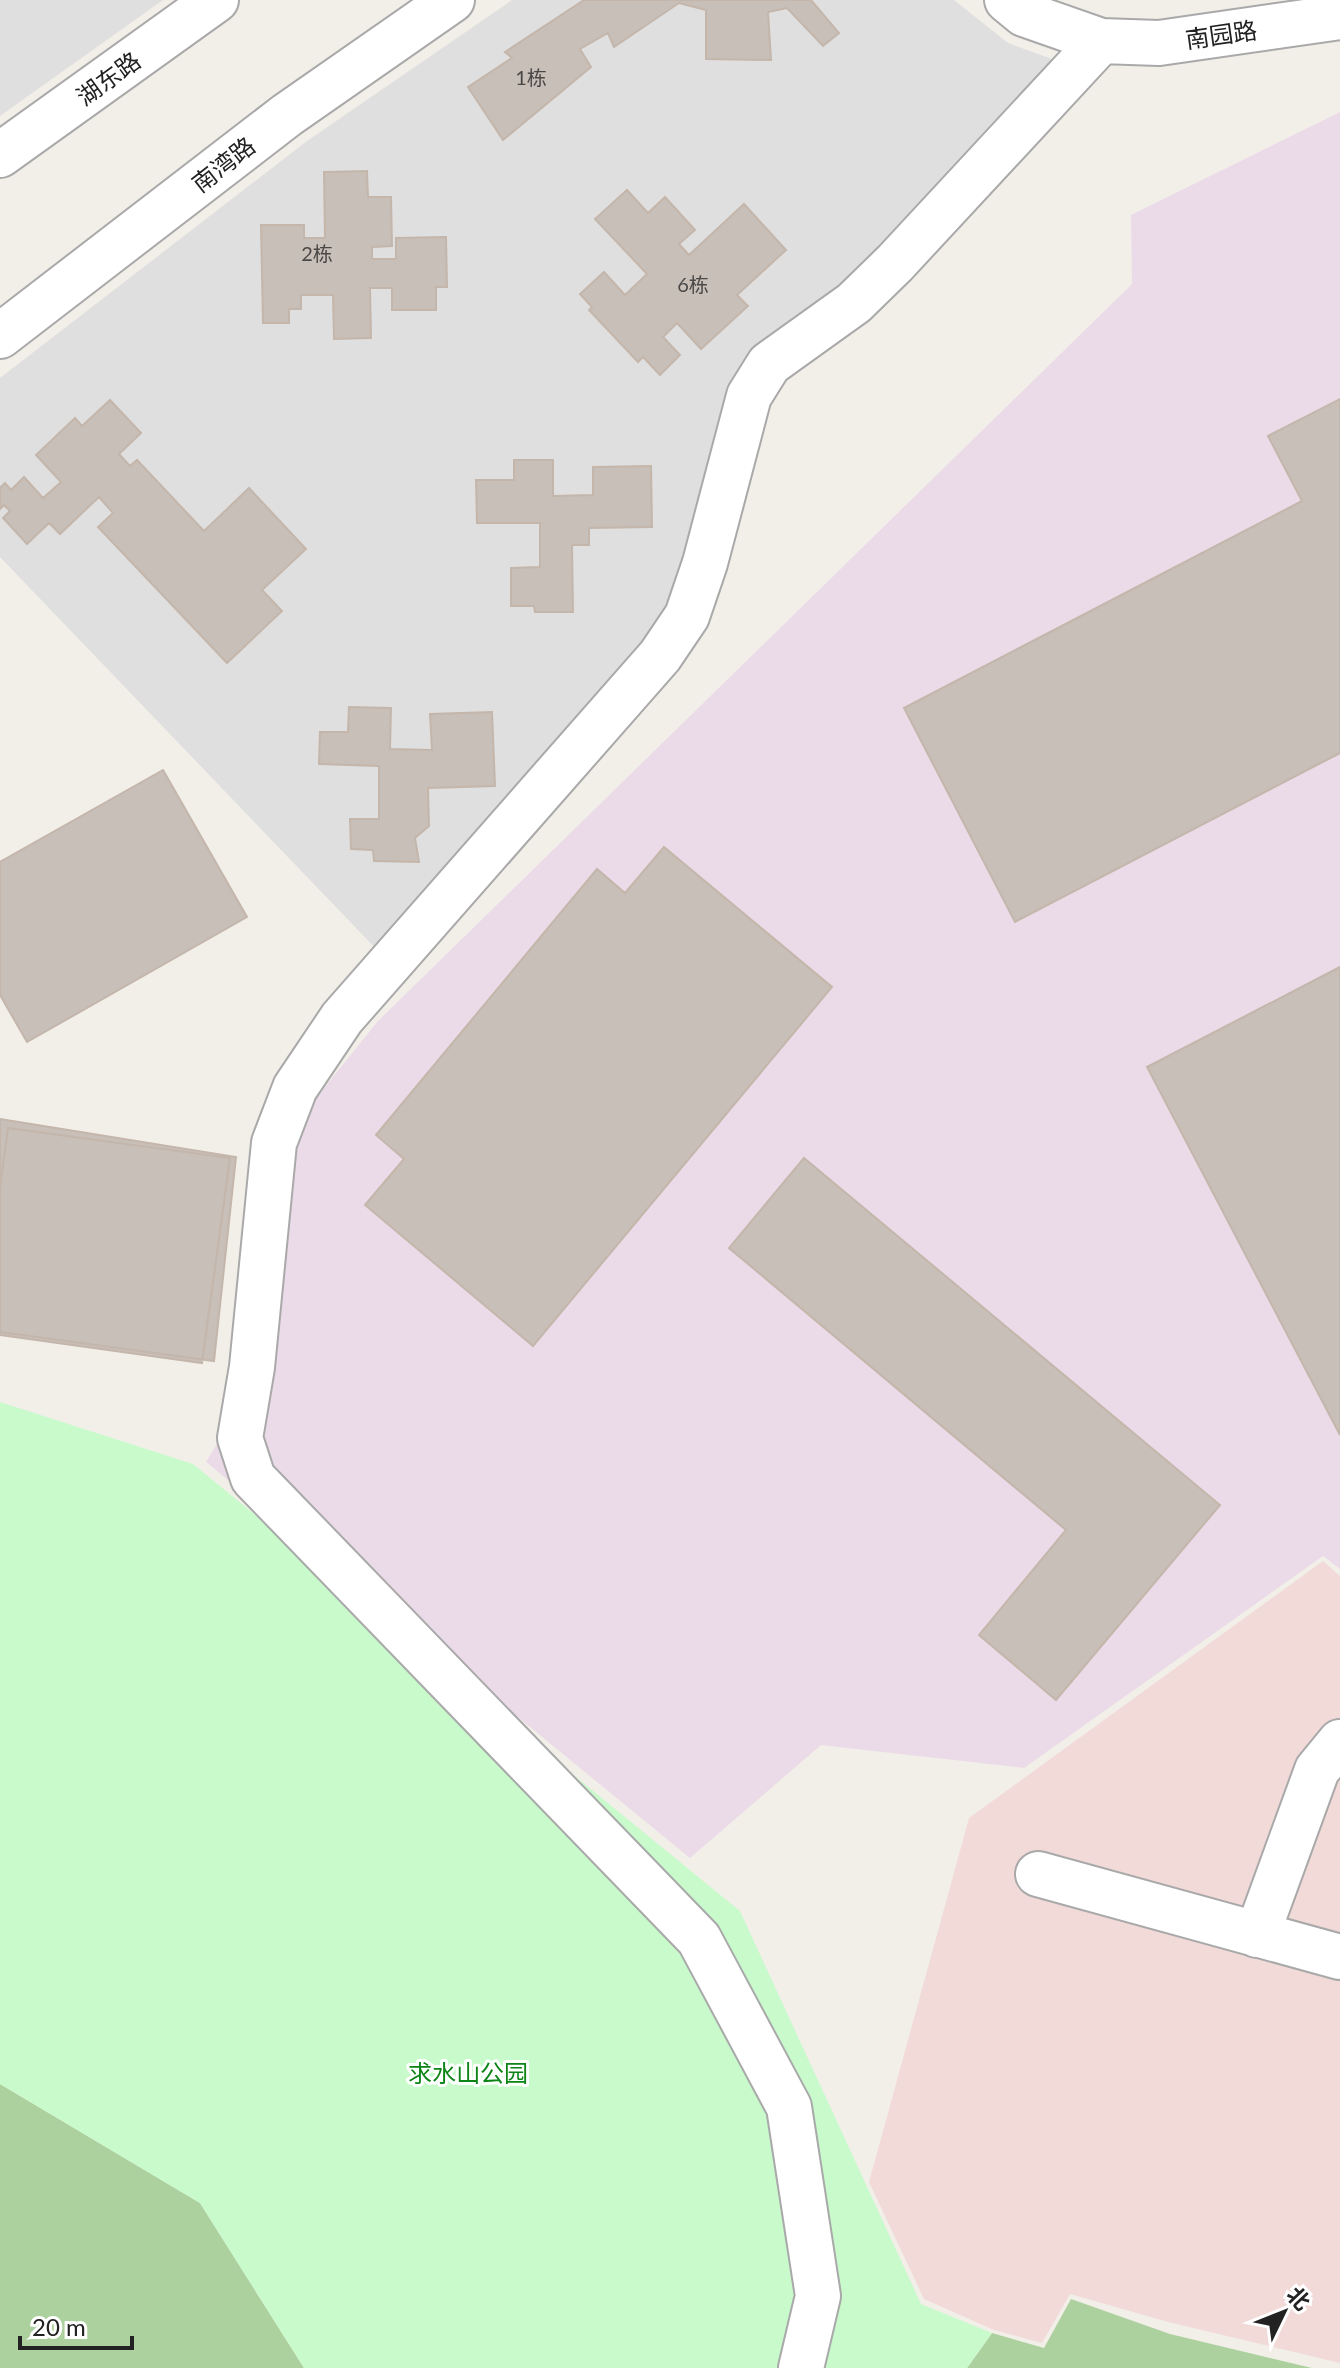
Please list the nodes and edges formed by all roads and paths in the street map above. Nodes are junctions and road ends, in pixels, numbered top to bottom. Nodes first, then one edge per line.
1 (216, 0) edge
2 (452, 0) edge
3 (1007, 0) edge
4 (1340, 17) edge
5 (1101, 41) junction
6 (0, 155) edge
7 (0, 336) edge
8 (1340, 1742) edge
9 (1038, 1874) dead end
10 (1257, 1935) junction
11 (1340, 1957) edge
12 (801, 2368) edge

1 - 6 street, 湖东路
2 - 7 street, 南湾路
3 - 5 street
4 - 5 street, 南园路
5 - 12 street
8 - 10 street
9 - 10 street
10 - 11 street

